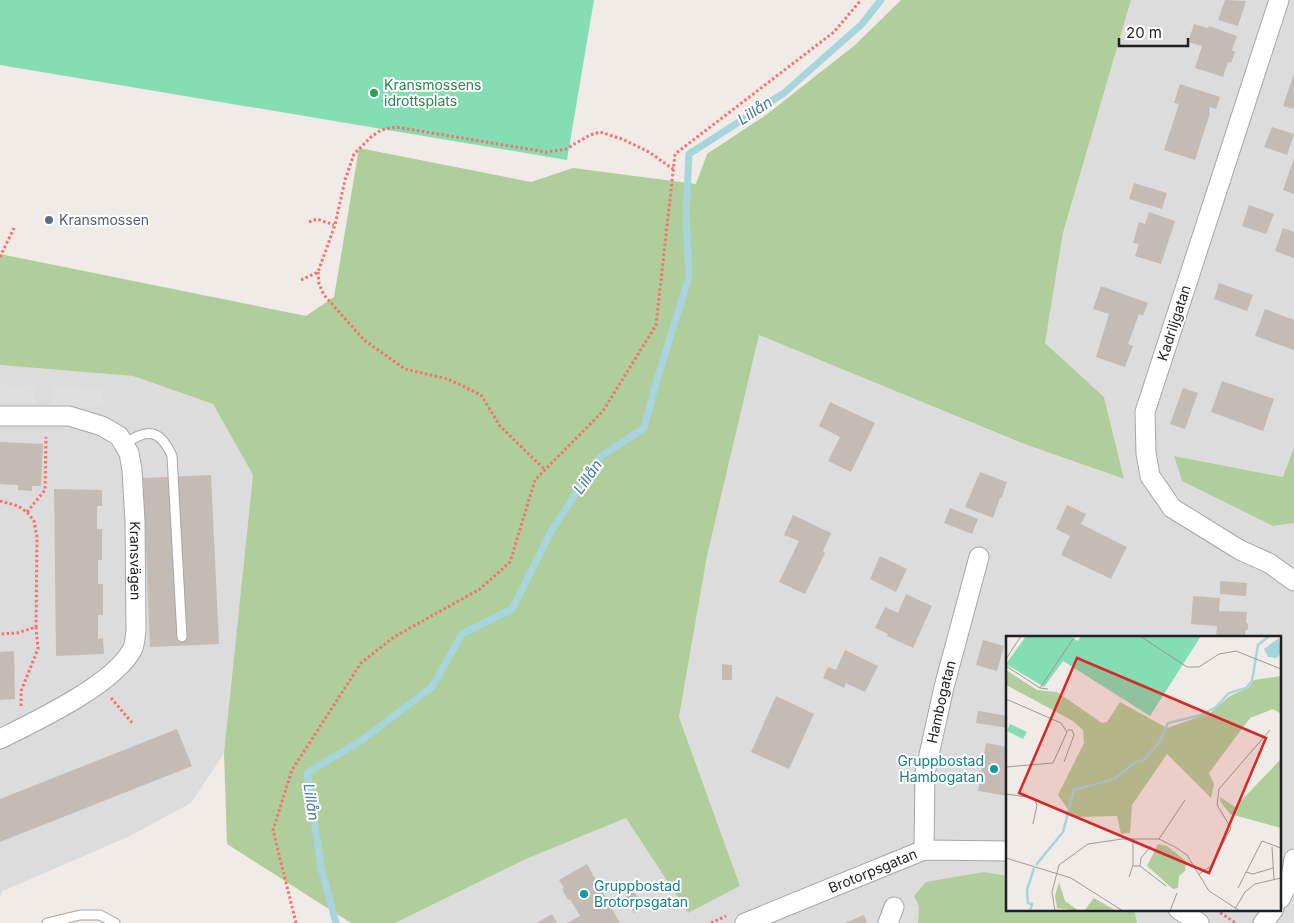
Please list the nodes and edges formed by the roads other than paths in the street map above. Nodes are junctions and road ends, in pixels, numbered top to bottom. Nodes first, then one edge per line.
1 (1279, 0) edge
2 (0, 416) edge
3 (124, 444) junction
4 (979, 557) dead end
5 (1294, 582) edge
6 (182, 637) dead end
7 (0, 739) edge
8 (924, 850) junction
9 (1006, 851) edge
10 (1294, 859) edge
11 (1282, 895) edge
12 (1180, 910) edge
13 (1273, 910) edge
14 (774, 917) edge
15 (47, 923) edge
16 (115, 923) edge
17 (744, 923) edge
18 (1199, 923) edge
19 (1263, 923) edge

1 - 5 street, Kadriljgatan
2 - 3 street
3 - 6 lane
3 - 7 street, Kransvägen
4 - 8 street, Hambogatan
8 - 9 street, Brotorpsgatan
8 - 14 street, Brotorpsgatan
10 - 11 street
12 - 18 street
13 - 19 street
14 - 17 street, Brotorpsgatan
15 - 16 lane

